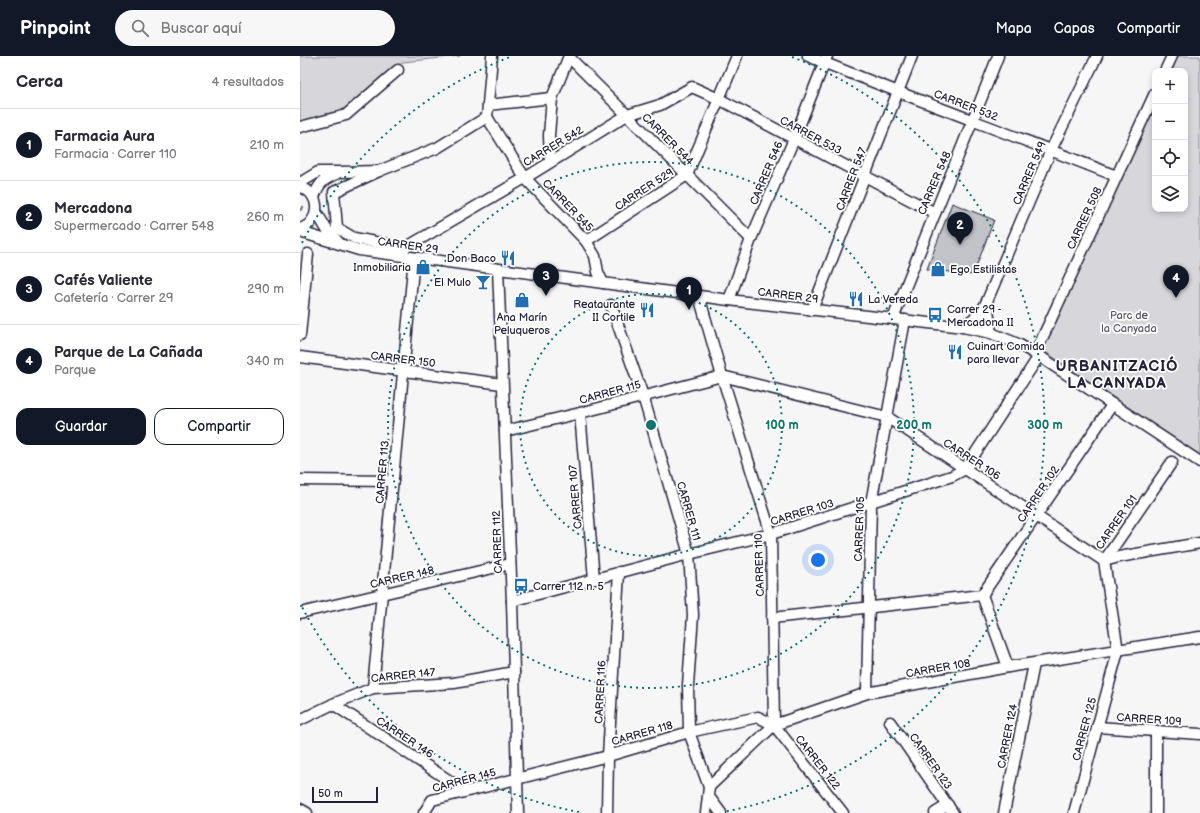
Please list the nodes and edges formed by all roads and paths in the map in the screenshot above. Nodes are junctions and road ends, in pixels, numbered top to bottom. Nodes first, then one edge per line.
1 (492, 56) edge
2 (569, 56) edge
3 (737, 56) edge
4 (808, 56) edge
5 (912, 56) edge
6 (998, 56) edge
7 (1097, 56) edge
8 (1172, 56) edge
9 (825, 59) edge
10 (1166, 68) edge
11 (398, 70) dead end
12 (898, 92) junction
13 (552, 98) junction
14 (719, 99) junction
15 (1152, 99) edge
16 (488, 105) junction
17 (627, 115) junction
18 (487, 117) junction
19 (973, 121) junction
20 (300, 127) edge
21 (794, 139) junction
22 (1051, 150) junction
23 (550, 162) junction
24 (379, 171) junction
25 (340, 172) junction
26 (687, 175) junction
27 (1116, 176) junction
28 (864, 177) junction
29 (525, 178) junction
30 (300, 183) edge
31 (300, 187) edge
32 (314, 197) junction
33 (317, 213) junction
34 (935, 213) junction
35 (300, 231) edge
36 (751, 239) junction
37 (586, 241) junction
38 (340, 244) junction
39 (405, 248) joint
40 (308, 254) dead end
41 (414, 258) junction
42 (498, 269) junction
43 (602, 283) junction
44 (699, 296) junction
45 (730, 300) junction
46 (987, 301) junction
47 (610, 305) dead end
48 (812, 310) junction
49 (893, 319) junction
50 (905, 320) junction
51 (963, 327) junction
52 (991, 333) junction
53 (300, 335) edge
54 (1037, 355) junction
55 (300, 357) edge
56 (403, 371) junction
57 (722, 376) junction
58 (502, 384) junction
59 (643, 396) junction
60 (1112, 405) junction
61 (580, 413) junction
62 (887, 417) junction
63 (505, 431) junction
64 (1172, 462) dead end
65 (1200, 462) edge
66 (965, 468) junction
67 (300, 480) edge
68 (393, 481) junction
69 (871, 503) junction
70 (1037, 516) junction
71 (772, 534) junction
72 (1200, 543) edge
73 (689, 554) junction
74 (1104, 561) junction
75 (510, 564) junction
76 (619, 572) junction
77 (594, 579) junction
78 (382, 594) junction
79 (982, 596) junction
80 (512, 601) junction
81 (868, 607) junction
82 (300, 613) edge
83 (772, 618) junction
84 (1200, 637) edge
85 (1118, 651) junction
86 (1034, 664) junction
87 (1008, 668) junction
88 (514, 672) junction
89 (373, 688) junction
90 (867, 693) junction
91 (333, 704) junction
92 (300, 720) edge
93 (890, 722) dead end
94 (774, 725) junction
95 (1097, 727) junction
96 (1156, 731) junction
97 (689, 732) junction
98 (1200, 734) edge
99 (608, 756) junction
100 (517, 779) junction
101 (465, 791) junction
102 (709, 792) junction
103 (300, 809) edge
104 (950, 809) edge
105 (307, 813) edge
106 (424, 813) edge
107 (518, 813) edge
108 (607, 813) edge
109 (706, 813) edge
110 (721, 813) edge
111 (843, 813) edge
112 (935, 813) edge
113 (1004, 813) edge
114 (1074, 813) edge
115 (1156, 813) edge

1 - 16 street
2 - 13 street
2 - 17 street, CARRER 544
3 - 14 street, CARRER 529
4 - 9 street, CARRER 532
5 - 12 street, CARRER 547
6 - 19 street, CARRER 548
7 - 22 street, CARRER 549
8 - 10 street
9 - 12 street, CARRER 532
9 - 21 street, CARRER 546
11 - 20 street
12 - 19 street, CARRER 532
12 - 28 street, CARRER 547
13 - 16 street
13 - 23 street
14 - 17 street, CARRER 542
14 - 21 street, CARRER 533
14 - 26 street, CARRER 529
15 - 27 street, CARRER 508
16 - 18 street
17 - 23 street, CARRER 542
17 - 26 street, CARRER 544
18 - 24 street
18 - 29 street, CARRER 545
19 - 22 street, CARRER 532
19 - 34 street, CARRER 548
21 - 28 street, CARRER 533
21 - 36 street, CARRER 546
22 - 27 street, CARRER 532
22 - 46 street, CARRER 549
23 - 29 street, CARRER 542
24 - 25 street
24 - 39 street, CARRER 29
25 - 30 street
25 - 32 street
26 - 36 street, CARRER 544
26 - 37 street, CARRER 529
27 - 54 street, CARRER 508
28 - 34 street, CARRER 533
28 - 48 street, CARRER 547
29 - 37 street, CARRER 545
29 - 39 street, CARRER 542
31 - 32 street
32 - 33 street
33 - 35 street
33 - 38 street
34 - 49 street, CARRER 548
35 - 38 street, CARRER 29
36 - 45 street, CARRER 546
37 - 43 street, CARRER 545
38 - 41 street, CARRER 29
40 - 53 street
41 - 42 street, CARRER 29
41 - 56 street, CARRER 113
42 - 43 street, CARRER 29
42 - 58 street, CARRER 112
43 - 44 street, CARRER 29
44 - 45 street, CARRER 29
44 - 57 street, CARRER 110
45 - 48 street, CARRER 29
46 - 51 street, CARRER 549
46 - 52 street
47 - 59 street, CARRER 111
48 - 49 street, CARRER 29
49 - 50 street, CARRER 29
50 - 51 street, CARRER 29
50 - 62 street, CARRER 105
51 - 52 street, CARRER 29
52 - 54 street, CARRER 29
54 - 60 street, CARRER 29
54 - 66 street, CARRER 103
55 - 56 street, CARRER 150
56 - 58 street, CARRER 150
56 - 68 street, CARRER 113
57 - 59 street, CARRER 115
57 - 62 street, CARRER 106
57 - 71 street, CARRER 110
58 - 63 street, CARRER 112
59 - 61 street, CARRER 115
59 - 73 street, CARRER 111
60 - 65 street, CARRER 29
60 - 70 street, CARRER 102
61 - 63 street, CARRER 115
61 - 77 street, CARRER 107
62 - 66 street, CARRER 106
62 - 69 street, CARRER 105
63 - 75 street, CARRER 112
64 - 74 street, CARRER 101
66 - 69 street, CARRER 103
66 - 70 street, CARRER 106
67 - 68 street
68 - 78 street, CARRER 113
69 - 71 street, CARRER 103
69 - 81 street, CARRER 105
70 - 74 street, CARRER 106
70 - 79 street, CARRER 102
71 - 73 street, CARRER 103
71 - 83 street, CARRER 110
72 - 74 street
73 - 76 street, CARRER 103
73 - 97 street, CARRER 111
74 - 85 street, CARRER 101
75 - 78 street, CARRER 148
75 - 80 street, CARRER 112
76 - 77 street, CARRER 103
76 - 99 street, CARRER 116
77 - 80 street, CARRER 103
78 - 82 street, CARRER 148
78 - 89 street, CARRER 113
79 - 81 street
79 - 87 street
80 - 88 street, CARRER 112
81 - 83 street
81 - 90 street, CARRER 105
83 - 94 street, CARRER 110
84 - 85 street, CARRER 108
85 - 86 street, CARRER 108
85 - 95 street, CARRER 125
86 - 87 street, CARRER 108
86 - 113 street, CARRER 124
87 - 90 street, CARRER 108
88 - 89 street, CARRER 147
88 - 100 street, CARRER 112
89 - 91 street, CARRER 147
90 - 94 street, CARRER 108
91 - 92 street, CARRER 147
91 - 101 street, CARRER 146
93 - 104 street, CARRER 123
94 - 97 street, CARRER 118
94 - 102 street, CARRER 108
94 - 111 street, CARRER 122
95 - 96 street, CARRER 109
95 - 114 street, CARRER 125
96 - 98 street, CARRER 109
96 - 115 street
97 - 99 street, CARRER 118
97 - 102 street, CARRER 111
99 - 100 street, CARRER 118
99 - 108 street, CARRER 116
100 - 101 street, CARRER 145
100 - 107 street, CARRER 112
101 - 106 street, CARRER 145
102 - 109 street
102 - 110 street
103 - 105 street
104 - 112 street

